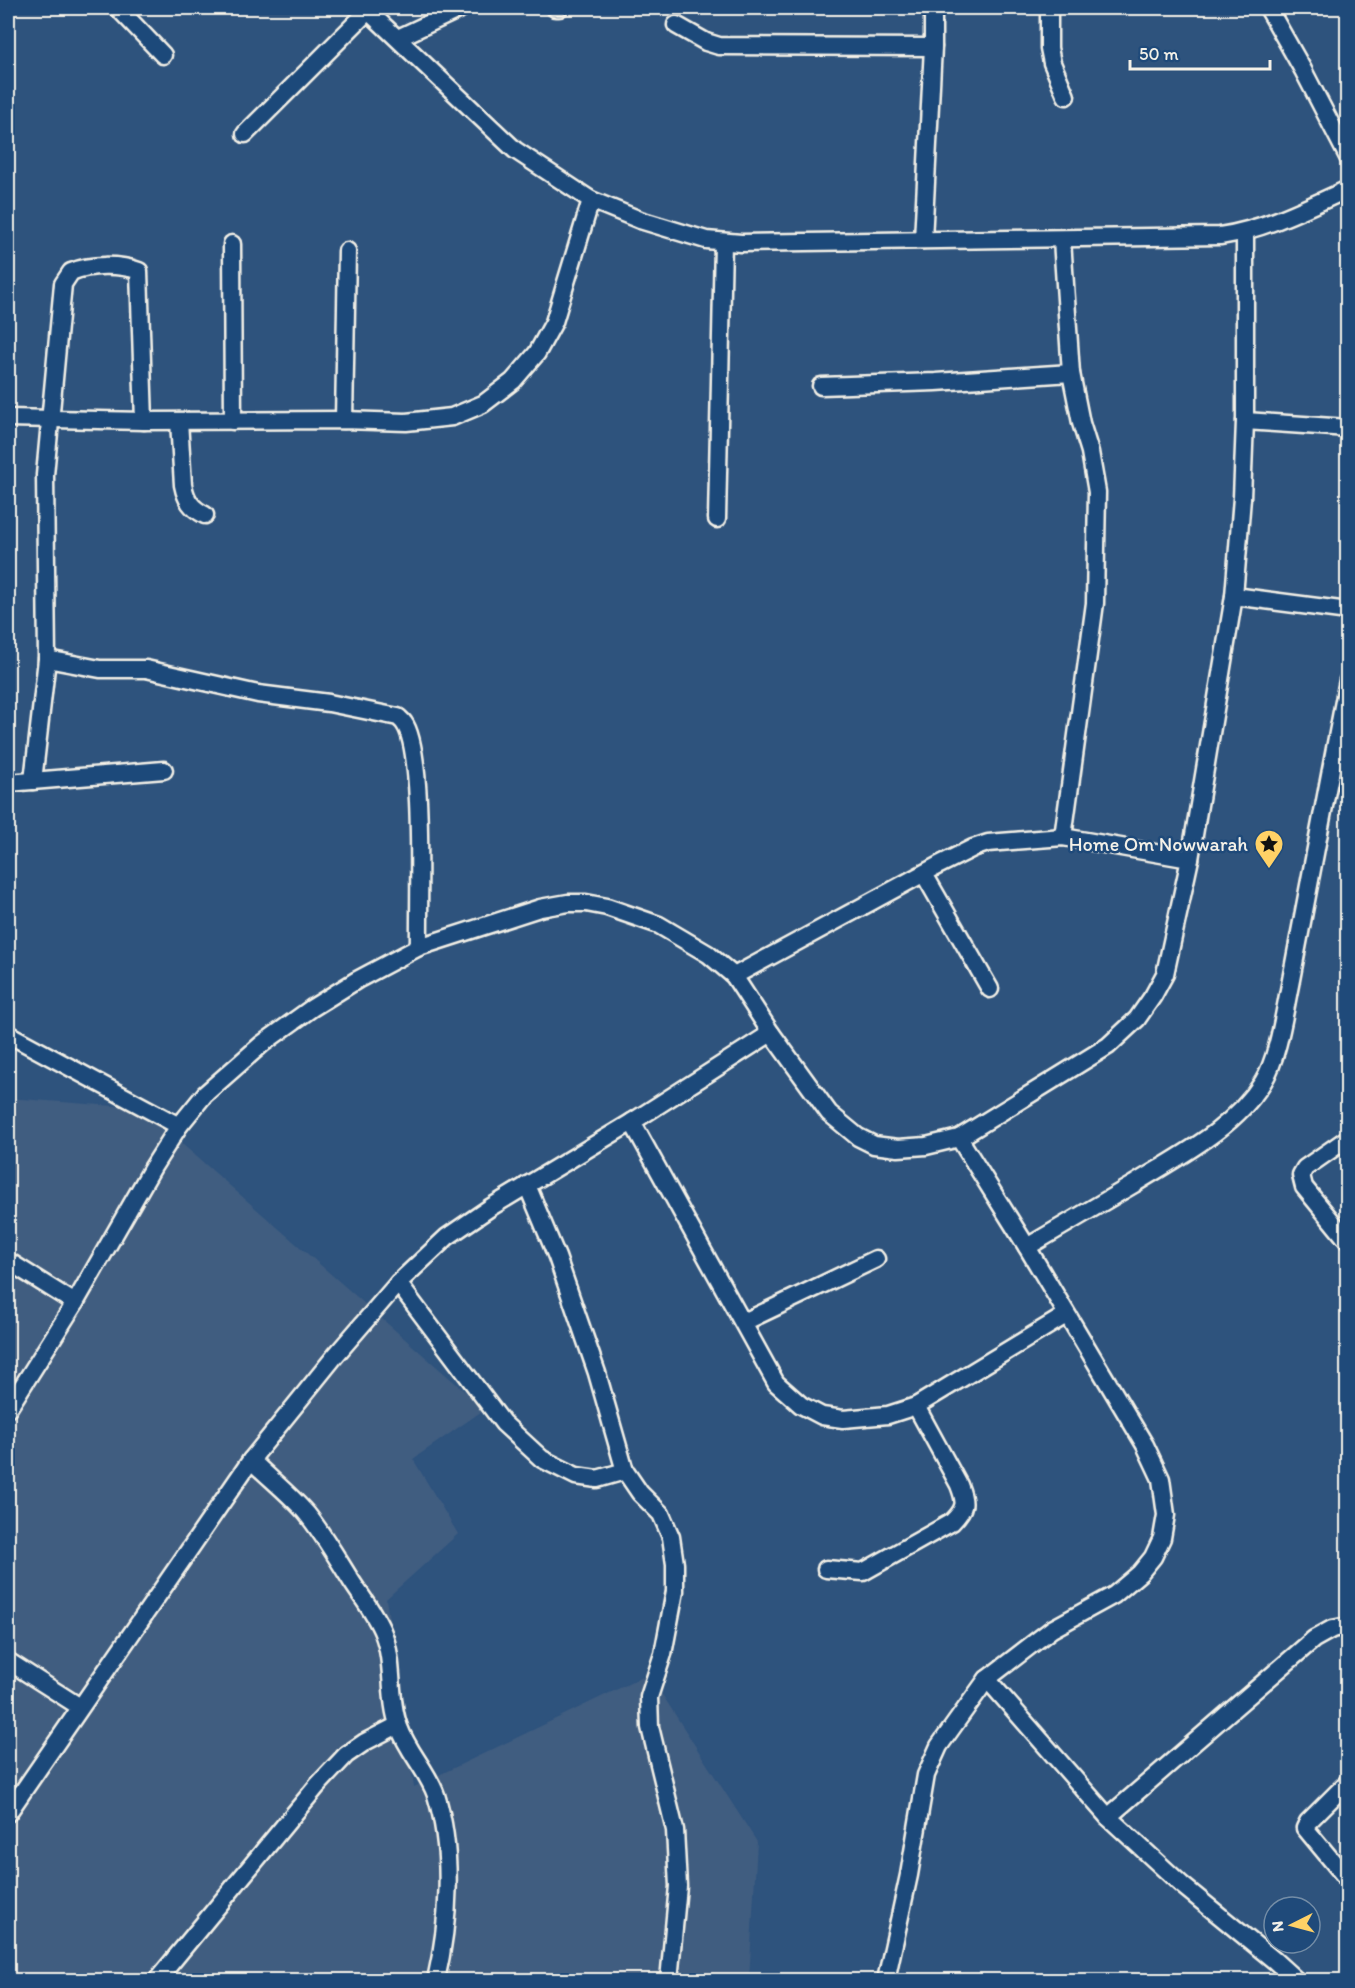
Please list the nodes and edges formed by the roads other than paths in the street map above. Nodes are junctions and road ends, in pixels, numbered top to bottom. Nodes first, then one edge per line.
1 (118, 8) edge
2 (462, 8) edge
3 (933, 8) edge
4 (1049, 8) edge
5 (1268, 8) edge
6 (366, 9) edge
7 (675, 25) dead end
8 (398, 38) junction
9 (933, 47) junction
10 (163, 55) dead end
11 (1066, 96) dead end
12 (245, 134) dead end
13 (1347, 157) edge
14 (1347, 189) edge
15 (591, 200) junction
16 (1245, 232) junction
17 (923, 240) junction
18 (1062, 240) junction
19 (723, 243) junction
20 (232, 244) dead end
21 (347, 251) dead end
22 (1071, 373) junction
23 (821, 386) dead end
24 (8, 418) edge
25 (51, 419) junction
26 (344, 420) junction
27 (144, 421) junction
28 (179, 421) junction
29 (233, 421) junction
30 (1245, 421) junction
31 (1347, 428) edge
32 (205, 515) dead end
33 (717, 519) dead end
34 (1234, 596) junction
35 (1347, 611) edge
36 (47, 659) junction
37 (1347, 680) edge
38 (164, 770) dead end
39 (33, 781) junction
40 (8, 783) edge
41 (1063, 837) junction
42 (1190, 859) junction
43 (924, 874) junction
44 (419, 947) junction
45 (734, 976) junction
46 (990, 989) dead end
47 (771, 1033) junction
48 (8, 1034) edge
49 (632, 1122) junction
50 (179, 1126) junction
51 (959, 1138) junction
52 (1347, 1138) edge
53 (526, 1185) junction
54 (1347, 1241) edge
55 (1027, 1247) junction
56 (876, 1259) dead end
57 (8, 1261) edge
58 (398, 1283) junction
59 (75, 1303) junction
60 (1066, 1315) junction
61 (744, 1322) junction
62 (916, 1406) junction
63 (8, 1409) edge
64 (251, 1460) junction
65 (625, 1471) junction
66 (826, 1569) dead end
67 (1347, 1626) edge
68 (8, 1661) edge
69 (987, 1679) junction
70 (80, 1707) junction
71 (398, 1725) junction
72 (1347, 1782) edge
73 (8, 1814) edge
74 (1108, 1817) junction
75 (1347, 1880) edge
76 (157, 1980) edge
77 (436, 1980) edge
78 (669, 1980) edge
79 (886, 1980) edge
80 (1296, 1980) edge

1 - 10 street
2 - 8 street
3 - 9 street
4 - 11 street
5 - 13 street
6 - 8 street
6 - 12 street
7 - 9 street
8 - 15 street
9 - 17 street
14 - 16 street
15 - 19 street
15 - 26 street
16 - 18 street
16 - 30 street
17 - 18 street
17 - 19 street
18 - 22 street
19 - 33 street
20 - 29 street
21 - 26 street
22 - 23 street
22 - 41 street
24 - 25 street
25 - 27 street
25 - 27 street
25 - 36 street
26 - 29 street
27 - 28 street
28 - 29 street
28 - 32 street
30 - 31 street
30 - 34 street
34 - 35 street
34 - 42 street
36 - 39 street
36 - 44 street
37 - 55 street
38 - 39 street
39 - 40 street
41 - 42 street
41 - 43 street
42 - 51 street
43 - 45 street
43 - 46 street
44 - 45 street
44 - 50 street
45 - 47 street
47 - 49 street
47 - 51 street
48 - 50 street
49 - 53 street
49 - 61 street
50 - 59 street
51 - 55 street
52 - 54 street
53 - 58 street
53 - 65 street
55 - 60 street
56 - 61 street
57 - 59 street
58 - 64 street
58 - 65 street
59 - 63 street
60 - 62 street
60 - 69 street
61 - 62 street
62 - 66 street
64 - 70 street
64 - 71 street
65 - 78 street
67 - 74 street
68 - 70 street
69 - 74 street
69 - 79 street
70 - 73 street
71 - 76 street
71 - 77 street
72 - 75 street
74 - 80 street

